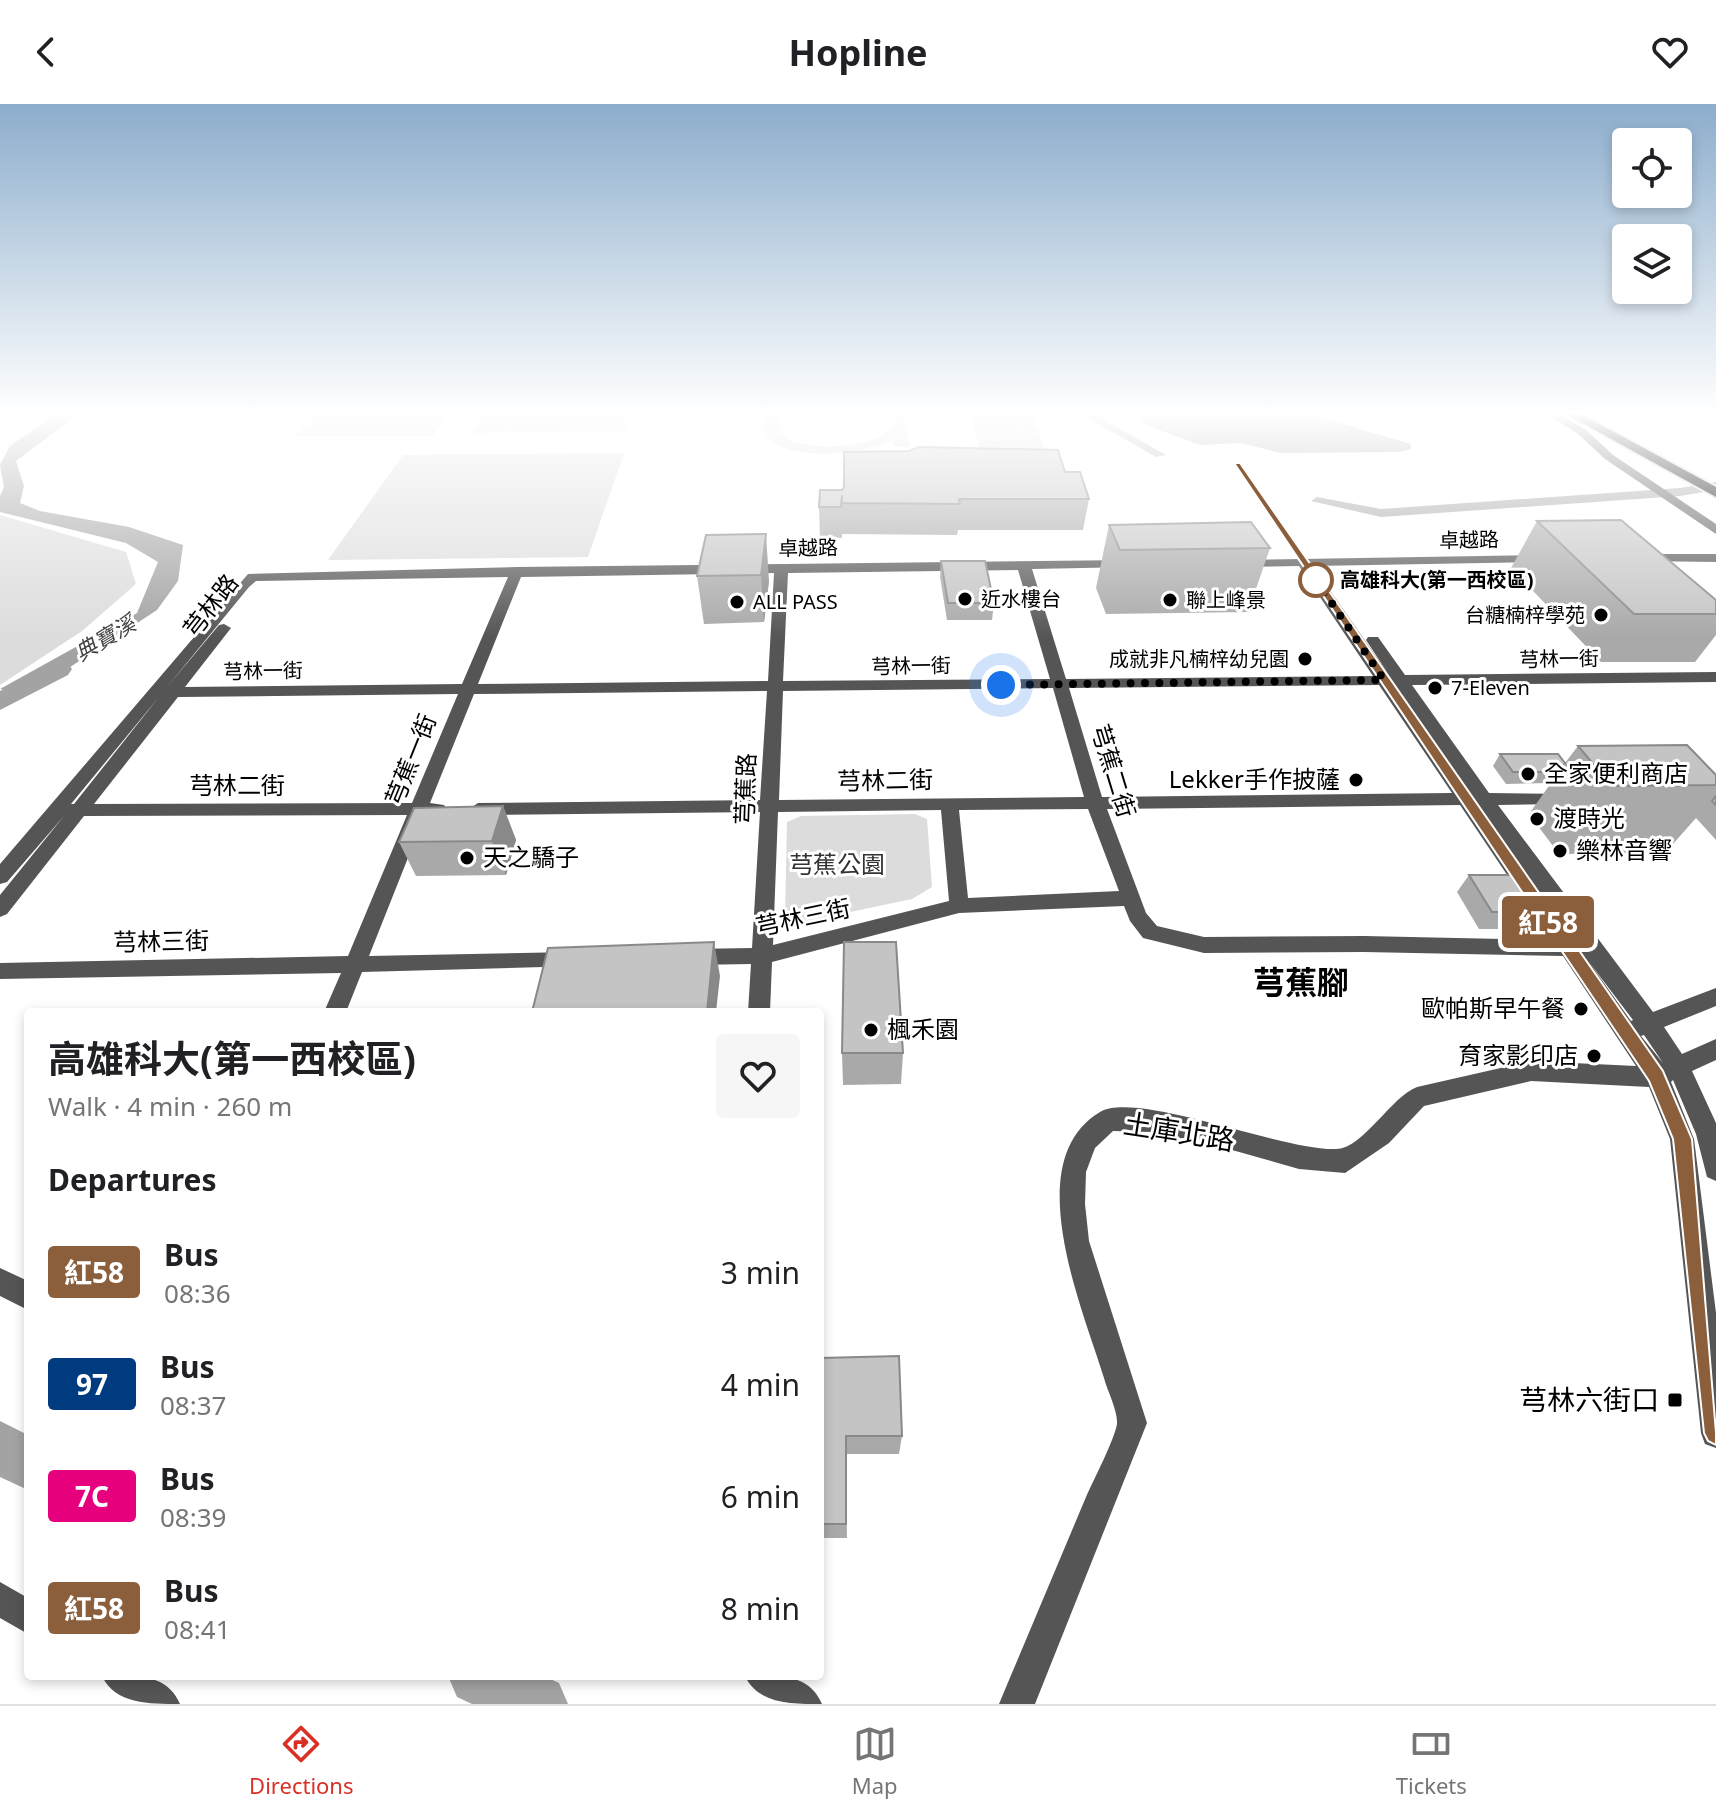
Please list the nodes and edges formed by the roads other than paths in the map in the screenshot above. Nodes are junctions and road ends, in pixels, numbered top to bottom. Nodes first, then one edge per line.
1 (1654, 488) edge
2 (1716, 530) edge
3 (1716, 558) edge
4 (1554, 559) edge
5 (1624, 559) edge
6 (1310, 562) junction
7 (1226, 563) edge
8 (1148, 564) edge
9 (1024, 566) junction
10 (781, 568) junction
11 (517, 571) junction
12 (266, 575) junction
13 (1716, 677) edge
14 (1392, 680) junction
15 (1061, 684) junction
16 (774, 687) junction
17 (467, 689) junction
18 (154, 692) junction
19 (174, 692) junction
20 (1592, 798) edge
21 (1475, 799) junction
22 (1095, 802) junction
23 (949, 804) junction
24 (769, 808) junction
25 (417, 809) junction
26 (54, 810) junction
27 (78, 810) junction
28 (0, 877) edge
29 (1131, 898) junction
30 (959, 906) junction
31 (0, 909) edge
32 (1567, 949) junction
33 (1591, 949) junction
34 (763, 956) junction
35 (673, 958) edge
36 (598, 959) edge
37 (355, 964) junction
38 (0, 971) edge
39 (1716, 997) edge
40 (337, 1008) edge
41 (759, 1008) edge
42 (1639, 1027) junction
43 (1716, 1049) edge
44 (1667, 1070) junction
45 (1706, 1096) edge
46 (1682, 1139) junction
47 (1715, 1154) edge
48 (0, 1282) edge
49 (24, 1294) edge
50 (1716, 1433) edge
51 (0, 1599) edge
52 (24, 1614) edge
53 (125, 1680) edge
54 (768, 1680) edge
55 (162, 1704) edge
56 (804, 1704) edge
57 (1017, 1704) edge

1 - 2 street
3 - 5 street
4 - 6 street, 卓越路
6 - 7 street, 卓越路
6 - 14 street
8 - 9 street, 卓越路
9 - 10 street, 卓越路
9 - 15 street, 芎蕉二街
10 - 11 street, 卓越路
10 - 16 street, 芎蕉路
11 - 12 street, 卓越路
11 - 17 street, 芎蕉一街
12 - 18 street, 芎林路
12 - 19 street, 芎林路
13 - 14 street, 芎林一街
14 - 15 street, 芎林一街
14 - 21 street
15 - 16 street, 芎林一街
15 - 22 street, 芎蕉二街
16 - 17 street, 芎林一街
16 - 24 street, 芎蕉路
17 - 19 street, 芎林一街
17 - 25 street, 芎蕉一街
18 - 19 street, 芎林一街
18 - 26 street, 芎林路
19 - 27 street, 芎林路
20 - 21 street, 芎林二街
21 - 22 street, 芎林二街
21 - 32 street
21 - 33 street
22 - 23 street, 芎林二街
22 - 29 street, 芎蕉二街
23 - 24 street, 芎林二街
23 - 30 street
24 - 25 street, 芎林二街
24 - 34 street, 芎蕉路
25 - 27 street, 芎林二街
25 - 37 street, 芎蕉一街
26 - 27 street, 芎林二街
26 - 28 street, 芎林路
27 - 31 street, 芎林路
29 - 30 street, 芎林三街
29 - 32 street
30 - 34 street, 芎林三街
32 - 33 street
32 - 42 street
33 - 42 street
34 - 35 street, 芎林三街
34 - 41 street, 芎蕉路
36 - 37 street, 芎林三街
37 - 38 street, 芎林三街
37 - 40 street, 芎蕉一街
39 - 42 street
42 - 44 street
43 - 44 street, 土庫北路
44 - 45 street
44 - 46 street
44 - 57 street, 土庫北路
45 - 47 street
46 - 47 street
46 - 50 street
48 - 49 street
51 - 52 street
53 - 55 street
54 - 56 street

